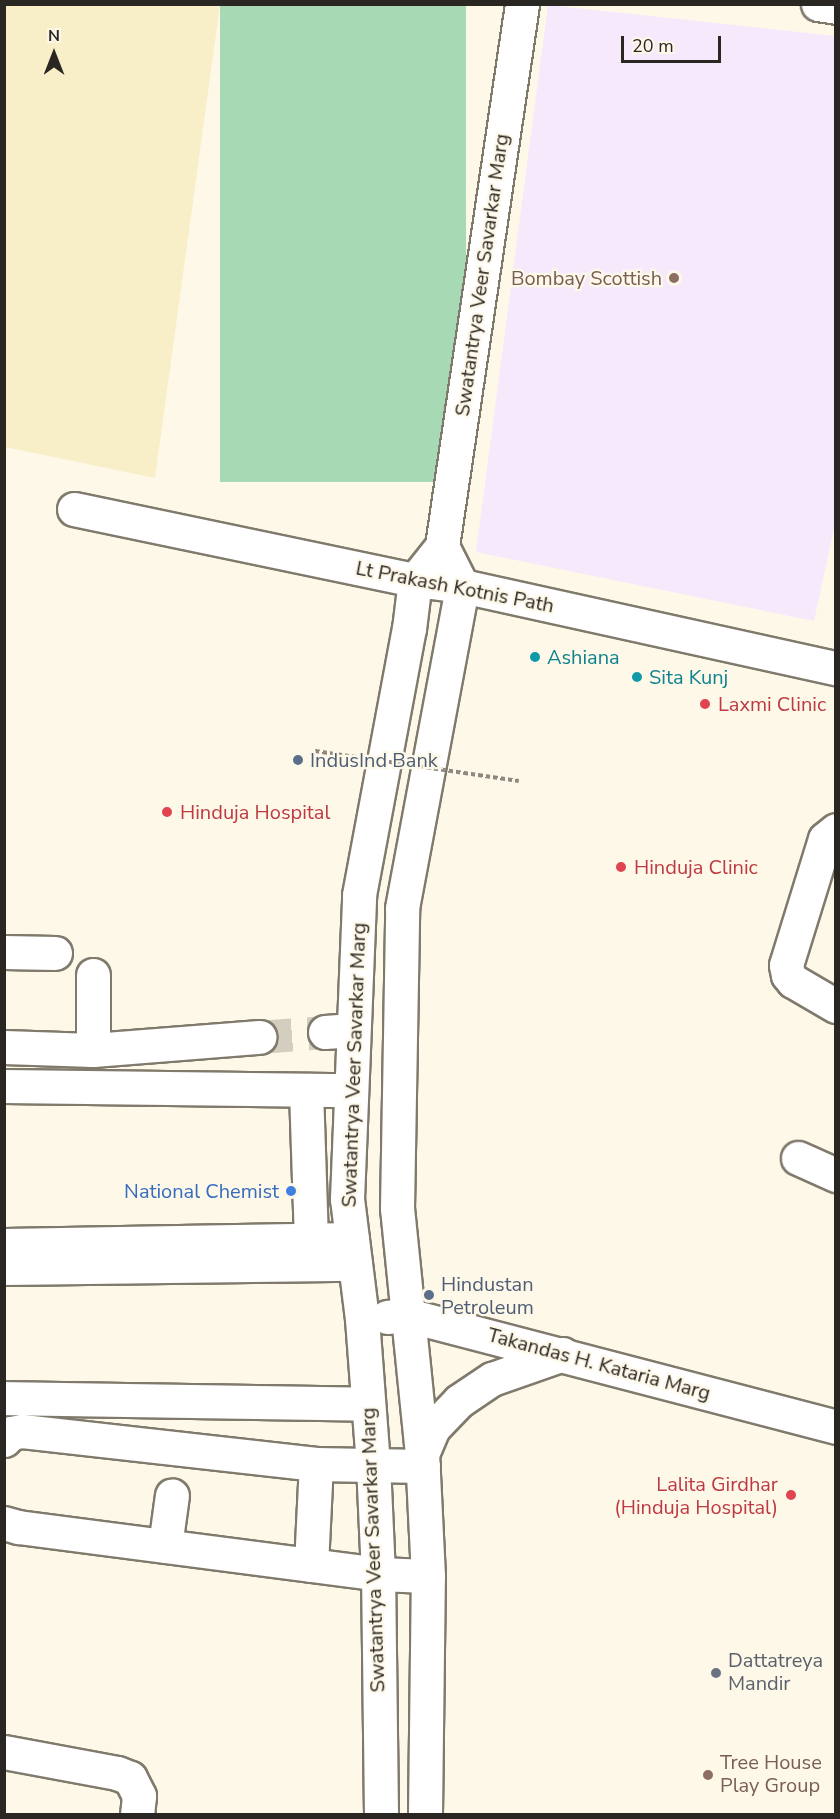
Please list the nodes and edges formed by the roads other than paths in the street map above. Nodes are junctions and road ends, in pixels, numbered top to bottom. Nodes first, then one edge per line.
1 (522, 4) edge
2 (818, 4) edge
3 (836, 7) edge
4 (74, 508) dead end
5 (442, 546) junction
6 (415, 579) junction
7 (462, 586) junction
8 (836, 668) edge
9 (836, 830) edge
10 (4, 952) edge
11 (55, 952) dead end
12 (93, 975) dead end
13 (836, 1006) edge
14 (260, 1037) tunnel mouth
15 (4, 1047) edge
16 (93, 1050) junction
17 (4, 1086) edge
18 (306, 1090) junction
19 (351, 1090) junction
20 (798, 1158) dead end
21 (836, 1175) edge
22 (311, 1240) junction
23 (4, 1245) edge
24 (354, 1251) junction
25 (4, 1268) edge
26 (406, 1315) junction
27 (362, 1320) junction
28 (562, 1354) junction
29 (4, 1398) edge
30 (368, 1404) junction
31 (836, 1427) edge
32 (4, 1440) edge
33 (423, 1460) junction
34 (316, 1464) junction
35 (373, 1465) junction
36 (172, 1495) dead end
37 (4, 1523) edge
38 (165, 1546) junction
39 (311, 1565) junction
40 (378, 1574) junction
41 (428, 1576) junction
42 (4, 1752) edge
43 (137, 1815) edge
44 (381, 1815) edge
45 (425, 1815) edge

1 - 5 street, Swatantrya Veer Savarkar Marg
2 - 3 street
4 - 6 street, Lt Prakash Kotnis Path
5 - 6 street
5 - 7 street
6 - 7 street, Lt Prakash Kotnis Path
6 - 19 street, Swatantrya Veer Savarkar Marg
7 - 8 street, Lt Prakash Kotnis Path
7 - 26 street
9 - 13 street
10 - 11 street
12 - 16 street
14 - 16 street
15 - 16 street
17 - 18 street
18 - 19 street
18 - 22 street
19 - 24 street, Swatantrya Veer Savarkar Marg
20 - 21 street
22 - 23 street
22 - 24 street
24 - 25 street
24 - 27 street, Swatantrya Veer Savarkar Marg
26 - 27 street, Takandas H. Kataria Marg
26 - 28 street, Takandas H. Kataria Marg
26 - 33 street
27 - 30 street, Swatantrya Veer Savarkar Marg
28 - 31 street, Takandas H. Kataria Marg
28 - 33 street
29 - 30 street
30 - 35 street, Swatantrya Veer Savarkar Marg
32 - 34 street
33 - 35 street
33 - 41 street
34 - 35 street
34 - 39 street
35 - 40 street, Swatantrya Veer Savarkar Marg
36 - 38 street
37 - 38 street
38 - 39 street
39 - 40 street
40 - 41 street
40 - 44 street, Swatantrya Veer Savarkar Marg
41 - 45 street
42 - 43 street

